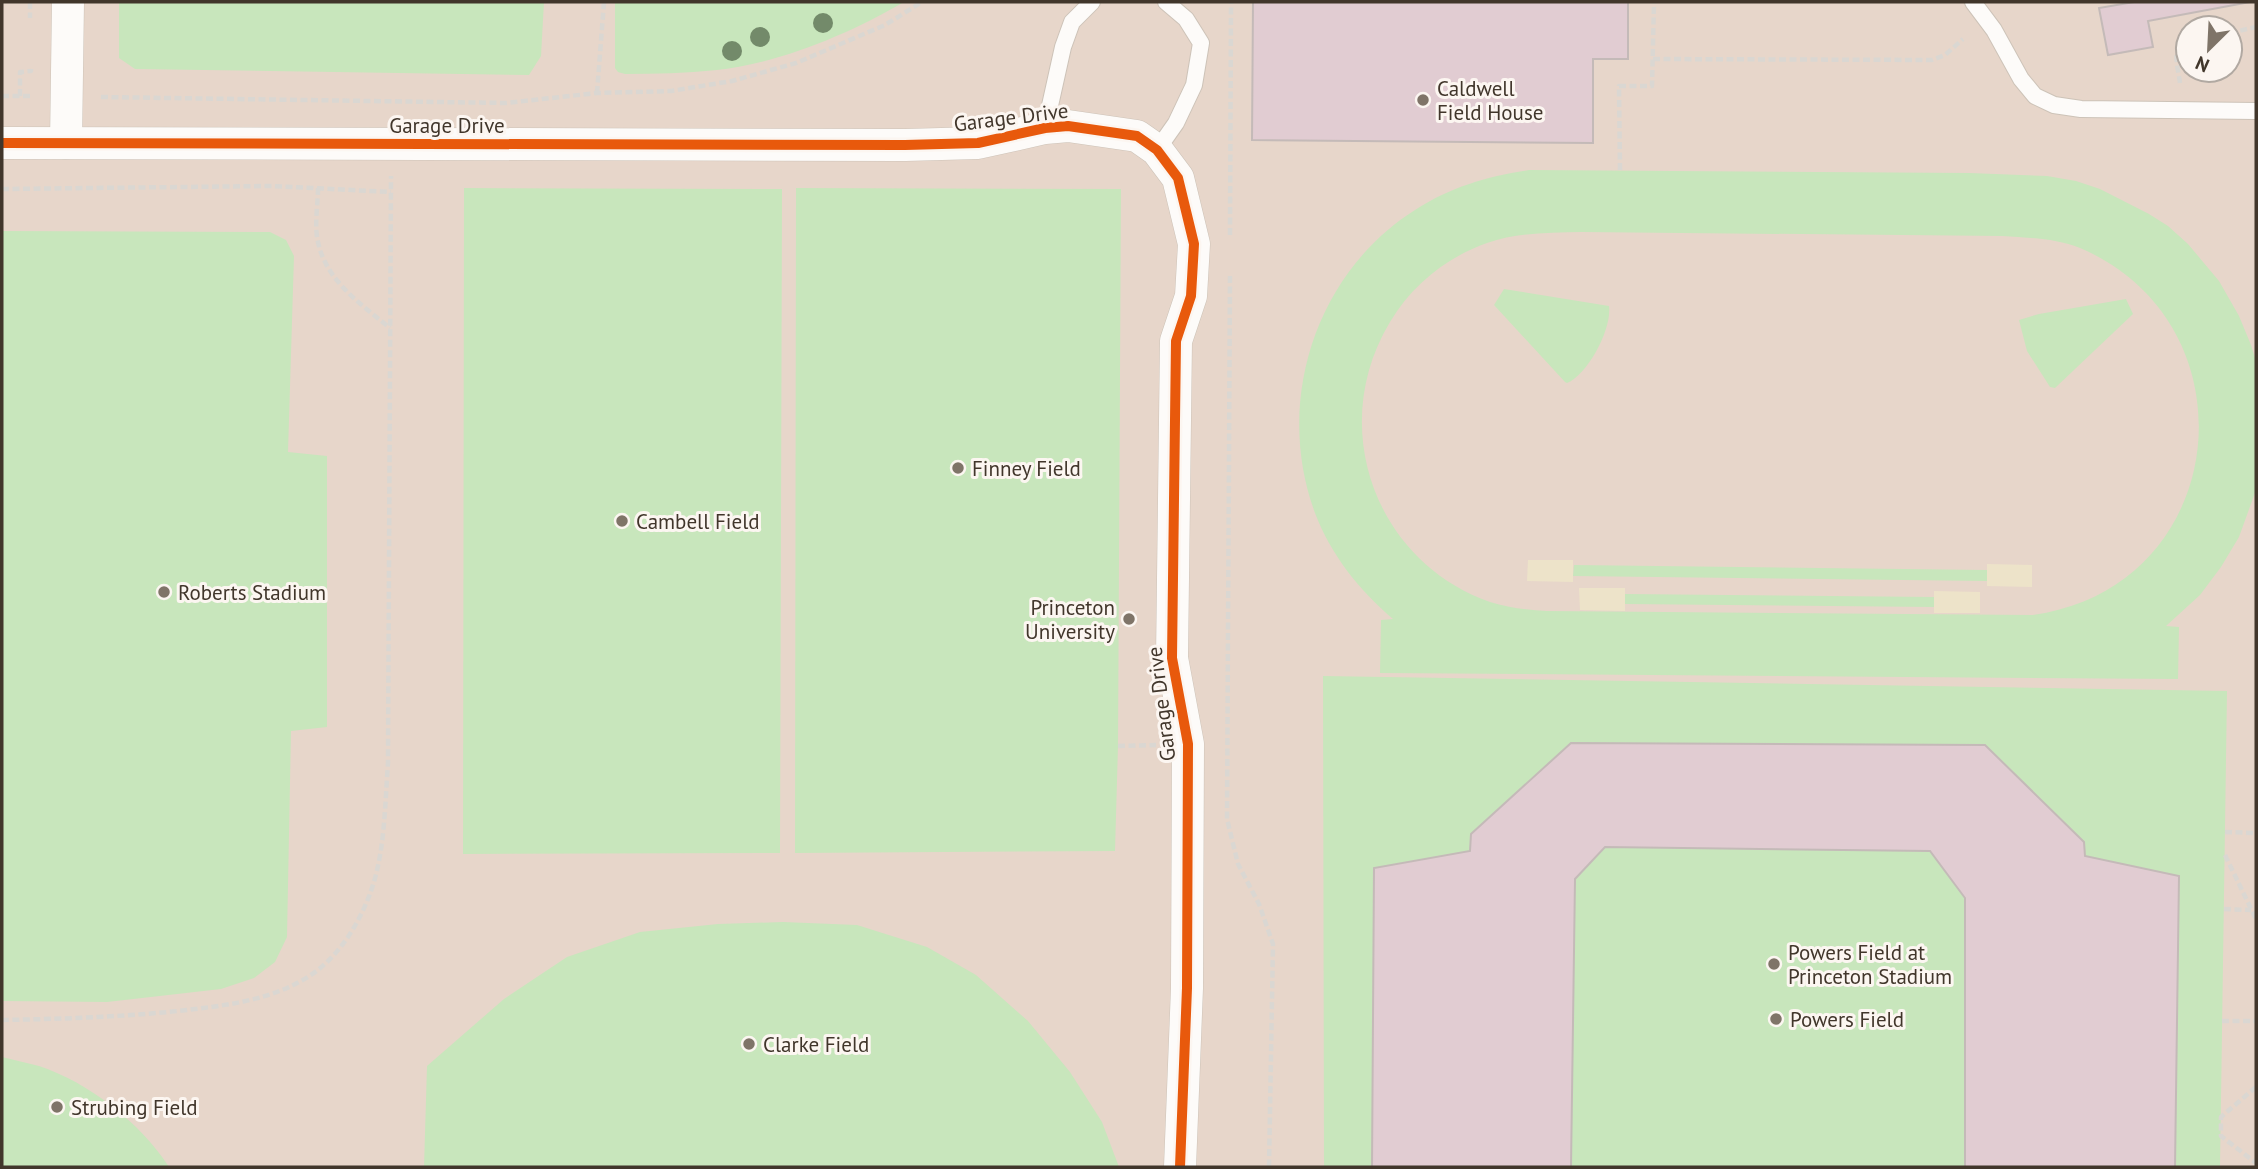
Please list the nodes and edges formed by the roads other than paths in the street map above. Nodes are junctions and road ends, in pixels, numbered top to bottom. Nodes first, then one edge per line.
1 (68, 2) edge
2 (1092, 2) edge
3 (1166, 2) edge
4 (1973, 2) edge
5 (2256, 111) edge
6 (1045, 128) junction
7 (2, 143) edge
8 (66, 143) junction
9 (1157, 149) junction
10 (1180, 1167) edge

1 - 8 street
2 - 6 lane
3 - 9 lane
4 - 5 lane
6 - 8 street, Garage Drive
6 - 9 street, Garage Drive
7 - 8 street, Garage Drive
9 - 10 street, Garage Drive

